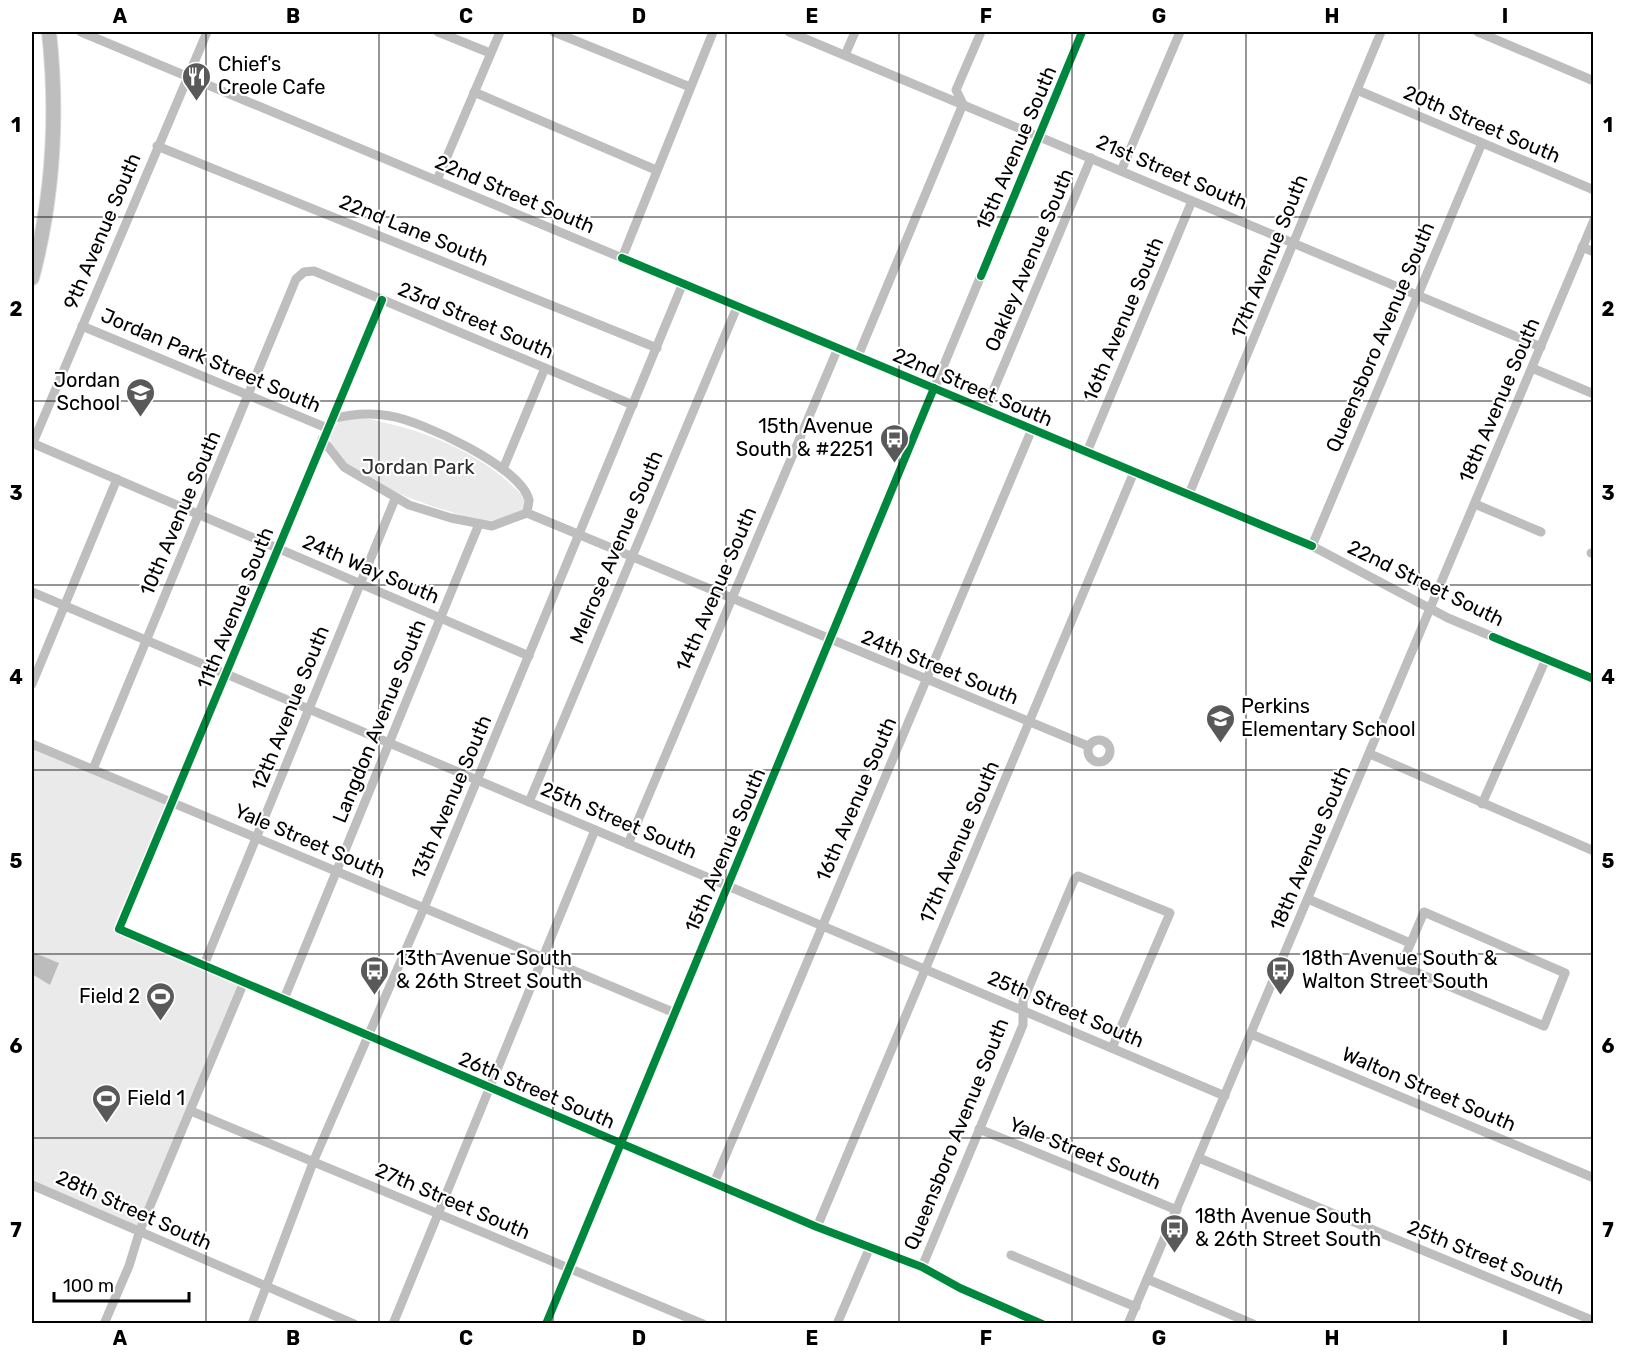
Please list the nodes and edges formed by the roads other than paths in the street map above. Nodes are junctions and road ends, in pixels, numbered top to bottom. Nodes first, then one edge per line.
1 (49, 32) edge
2 (81, 32) edge
3 (207, 32) edge
4 (438, 32) edge
5 (500, 32) edge
6 (554, 32) edge
7 (713, 32) edge
8 (789, 32) edge
9 (855, 32) edge
10 (981, 32) edge
11 (1082, 32) edge
12 (1180, 32) edge
13 (1381, 32) edge
14 (1478, 32) edge
15 (490, 53) junction
16 (845, 55) junction
17 (186, 76) junction
18 (1593, 81) edge
19 (690, 87) junction
20 (1357, 90) junction
21 (474, 92) junction
22 (963, 104) junction
23 (1039, 136) junction
24 (1482, 143) junction
25 (157, 146) junction
26 (1091, 158) junction
27 (656, 170) junction
28 (1121, 171) junction
29 (437, 180) junction
30 (1593, 190) edge
31 (1192, 201) junction
32 (1593, 220) edge
33 (1294, 243) junction
34 (1582, 247) junction
35 (1593, 252) edge
36 (622, 258) junction
37 (304, 272) joint
38 (32, 278) edge
39 (682, 283) junction
40 (1418, 295) junction
41 (382, 300) junction
42 (737, 307) junction
43 (81, 326) junction
44 (1541, 346) junction
45 (657, 348) junction
46 (838, 348) junction
47 (858, 356) junction
48 (545, 368) junction
49 (1532, 368) junction
50 (934, 388) junction
51 (1593, 394) edge
52 (248, 397) junction
53 (633, 405) junction
54 (986, 410) junction
55 (329, 423) junction
56 (1032, 429) junction
57 (322, 439) junction
58 (32, 444) edge
59 (1087, 452) junction
60 (503, 469) junction
61 (1134, 472) junction
62 (117, 479) junction
63 (1189, 494) junction
64 (395, 498) junction
65 (1475, 504) junction
66 (527, 513) junction
67 (199, 515) junction
68 (479, 524) junction
69 (1541, 532) dead end
70 (579, 535) junction
71 (1312, 546) junction
72 (277, 548) junction
73 (632, 556) junction
74 (361, 584) junction
75 (32, 592) edge
76 (731, 597) junction
77 (64, 606) junction
78 (1431, 608) junction
79 (441, 618) junction
80 (830, 639) junction
81 (147, 641) junction
82 (529, 656) junction
83 (1546, 659) junction
84 (226, 674) junction
85 (926, 679) junction
86 (1593, 679) edge
87 (32, 684) edge
88 (309, 710) junction
89 (1029, 721) junction
90 (390, 743) junction
91 (32, 744) edge
92 (1089, 746) dead end
93 (1370, 753) junction
94 (93, 770) junction
95 (477, 780) junction
96 (529, 802) junction
97 (172, 803) junction
98 (1482, 804) junction
99 (595, 830) junction
100 (257, 838) junction
101 (628, 844) junction
102 (1593, 851) edge
103 (337, 872) junction
104 (728, 886) junction
105 (1308, 899) junction
106 (424, 908) junction
107 (822, 926) junction
108 (119, 929) joint
109 (1410, 943) junction
110 (543, 958) junction
111 (204, 965) junction
112 (926, 969) junction
113 (244, 982) junction
114 (284, 999) junction
115 (1024, 1011) junction
116 (675, 1013) junction
117 (367, 1034) junction
118 (1251, 1034) junction
119 (1112, 1048) junction
120 (490, 1088) junction
121 (1225, 1096) junction
122 (191, 1111) junction
123 (979, 1129) junction
124 (621, 1143) junction
125 (1199, 1158) junction
126 (314, 1160) junction
127 (1593, 1178) edge
128 (714, 1183) junction
129 (32, 1185) edge
130 (1177, 1210) junction
131 (438, 1214) junction
132 (818, 1227) junction
133 (140, 1230) junction
134 (870, 1247) junction
135 (1011, 1255) dead end
136 (922, 1267) junction
137 (569, 1268) junction
138 (1147, 1280) junction
139 (267, 1287) junction
140 (1136, 1307) junction
141 (1593, 1321) edge
142 (104, 1323) edge
143 (252, 1323) edge
144 (354, 1323) edge
145 (393, 1323) edge
146 (546, 1323) edge
147 (703, 1323) edge
148 (837, 1323) edge
149 (1042, 1323) edge
150 (1128, 1323) edge
151 (1252, 1323) edge

1 - 38 highway
2 - 17 street, 22nd Street South
3 - 17 street, 9th Avenue South
4 - 15 street
5 - 15 street
6 - 19 street
7 - 19 street
8 - 16 street, 21st Street South
9 - 16 street
10 - 22 street
11 - 23 street, 15th Avenue South
12 - 28 street
13 - 20 street, 17th Avenue South
14 - 18 street
15 - 21 street
16 - 22 street, 21st Street South
17 - 25 street, 9th Avenue South
17 - 29 street, 22nd Street South
19 - 27 street
20 - 24 street, 20th Street South
20 - 33 street, 17th Avenue South
21 - 27 street
21 - 29 street
22 - 23 street, 21st Street South
22 - 47 street
23 - 26 street, 21st Street South
23 - 50 street, 15th Avenue South
24 - 30 street, 20th Street South
24 - 40 street, Queensboro Avenue South
25 - 43 street, 9th Avenue South
25 - 45 street, 22nd Lane South
26 - 28 street, 21st Street South
26 - 54 street, Oakley Avenue South
27 - 36 street
28 - 31 street, 21st Street South
29 - 36 street, 22nd Street South
31 - 33 street, 21st Street South
31 - 59 street, 16th Avenue South
32 - 34 street, 18th Avenue South
33 - 40 street, 21st Street South
33 - 63 street, 17th Avenue South
34 - 35 street
34 - 44 street, 18th Avenue South
36 - 39 street, 22nd Street South
37 - 41 street, 23rd Street South
37 - 52 street, 10th Avenue South
39 - 42 street, 22nd Street South
39 - 45 street, 13th Avenue South
40 - 44 street, 21st Street South
40 - 71 street, Queensboro Avenue South
41 - 48 street, 23rd Street South
41 - 55 street, 11th Avenue South
42 - 46 street, 22nd Street South
42 - 73 street, Melrose Avenue South
43 - 52 street, Jordan Park Street South
43 - 58 street, 9th Avenue South
44 - 49 street, 18th Avenue South
45 - 53 street, 13th Avenue South
46 - 47 street, 22nd Street South
46 - 76 street, 14th Avenue South
47 - 50 street, 22nd Street South
48 - 53 street, 23rd Street South
48 - 60 street
49 - 51 street
49 - 65 street, 18th Avenue South
50 - 54 street, 22nd Street South
50 - 80 street, 15th Avenue South
52 - 55 street, Jordan Park Street South
52 - 67 street, 10th Avenue South
53 - 70 street, 13th Avenue South
54 - 56 street, 22nd Street South
55 - 57 street, 11th Avenue South
55 - 60 street, Jordan Park Street South
56 - 59 street, 22nd Street South
56 - 85 street, 16th Avenue South
57 - 64 street, Jordan Park Street South
57 - 72 street, 11th Avenue South
58 - 62 street
59 - 61 street, 22nd Street South
60 - 66 street, Jordan Park Street South
61 - 63 street, 22nd Street South
61 - 89 street, 17th Avenue South
62 - 67 street
62 - 77 street
63 - 71 street, 22nd Street South
64 - 68 street, Jordan Park Street South
64 - 74 street, 12th Avenue South
65 - 69 street
65 - 78 street, 18th Avenue South
66 - 68 street, Jordan Park Street South
66 - 70 street
67 - 72 street, 24th Way South
67 - 81 street, 10th Avenue South
68 - 79 street, Langdon Avenue South
70 - 73 street, 24th Street South
70 - 82 street, 13th Avenue South
71 - 78 street, 22nd Street South
72 - 74 street, 24th Way South
72 - 84 street, 11th Avenue South
73 - 76 street, 24th Street South
73 - 96 street, Melrose Avenue South
74 - 79 street, 24th Way South
74 - 88 street, 12th Avenue South
75 - 77 street, 25th Street South
76 - 80 street, 24th Street South
76 - 101 street, 14th Avenue South
77 - 81 street, 25th Street South
77 - 87 street
78 - 83 street, 22nd Street South
78 - 93 street, 18th Avenue South
79 - 82 street, 24th Way South
79 - 90 street, Langdon Avenue South
80 - 85 street, 24th Street South
80 - 104 street, 15th Avenue South
81 - 84 street, 25th Street South
81 - 94 street, 10th Avenue South
82 - 95 street, 13th Avenue South
83 - 86 street, 22nd Street South
83 - 98 street
84 - 88 street, 25th Street South
84 - 97 street, 11th Avenue South
85 - 89 street, 24th Street South
85 - 107 street, 16th Avenue South
88 - 90 street, 25th Street South
88 - 100 street, 12th Avenue South
89 - 92 street, 24th Street South
89 - 112 street, 17th Avenue South
90 - 95 street, 25th Street South
90 - 103 street, Langdon Avenue South
91 - 94 street, Yale Street South
93 - 98 street
93 - 105 street, 18th Avenue South
94 - 97 street, Yale Street South
95 - 96 street, 25th Street South
95 - 106 street, 13th Avenue South
96 - 99 street, 25th Street South
97 - 100 street, Yale Street South
97 - 108 street, 11th Avenue South
98 - 102 street
99 - 101 street, 25th Street South
99 - 110 street
100 - 103 street, Yale Street South
100 - 111 street, 12th Avenue South
101 - 104 street, 25th Street South
103 - 106 street, Yale Street South
103 - 114 street, Langdon Avenue South
104 - 107 street, 25th Street South
104 - 116 street, 15th Avenue South
105 - 109 street
105 - 118 street, 18th Avenue South
106 - 110 street, Yale Street South
106 - 117 street, 13th Avenue South
107 - 112 street, 25th Street South
107 - 128 street, 16th Avenue South
108 - 111 street, 26th Street South
109 - 109 street
110 - 116 street, Yale Street South
110 - 120 street
111 - 113 street, 26th Street South
112 - 115 street, 25th Street South
112 - 132 street, 17th Avenue South
113 - 114 street, 26th Street South
113 - 122 street
114 - 117 street, 26th Street South
115 - 119 street, 25th Street South
115 - 119 street, Queensboro Avenue South
115 - 123 street, Queensboro Avenue South
116 - 124 street, 15th Avenue South
117 - 120 street, 26th Street South
117 - 126 street, 13th Avenue South
118 - 121 street, 18th Avenue South
118 - 127 street, Walton Street South
119 - 121 street, 25th Street South
120 - 124 street, 26th Street South
120 - 131 street
121 - 125 street, 18th Avenue South
122 - 126 street, 27th Street South
122 - 133 street
123 - 130 street, Yale Street South
123 - 136 street, Queensboro Avenue South
124 - 128 street, 26th Street South
124 - 137 street, 15th Avenue South
125 - 130 street, 18th Avenue South
125 - 141 street, 25th Street South
126 - 131 street, 27th Street South
126 - 139 street, 13th Avenue South
128 - 132 street, 26th Street South
129 - 133 street, 28th Street South
130 - 138 street, 18th Avenue South
131 - 137 street, 27th Street South
131 - 145 street
132 - 134 street, 26th Street South
133 - 139 street, 28th Street South
133 - 142 street
134 - 136 street, 26th Street South
134 - 148 street
135 - 140 street
136 - 149 street, 26th Street South
137 - 146 street, 15th Avenue South
137 - 147 street, 27th Street South
138 - 140 street, 18th Avenue South
138 - 151 street
139 - 143 street, 13th Avenue South
139 - 144 street, 28th Street South
140 - 150 street, 18th Avenue South

